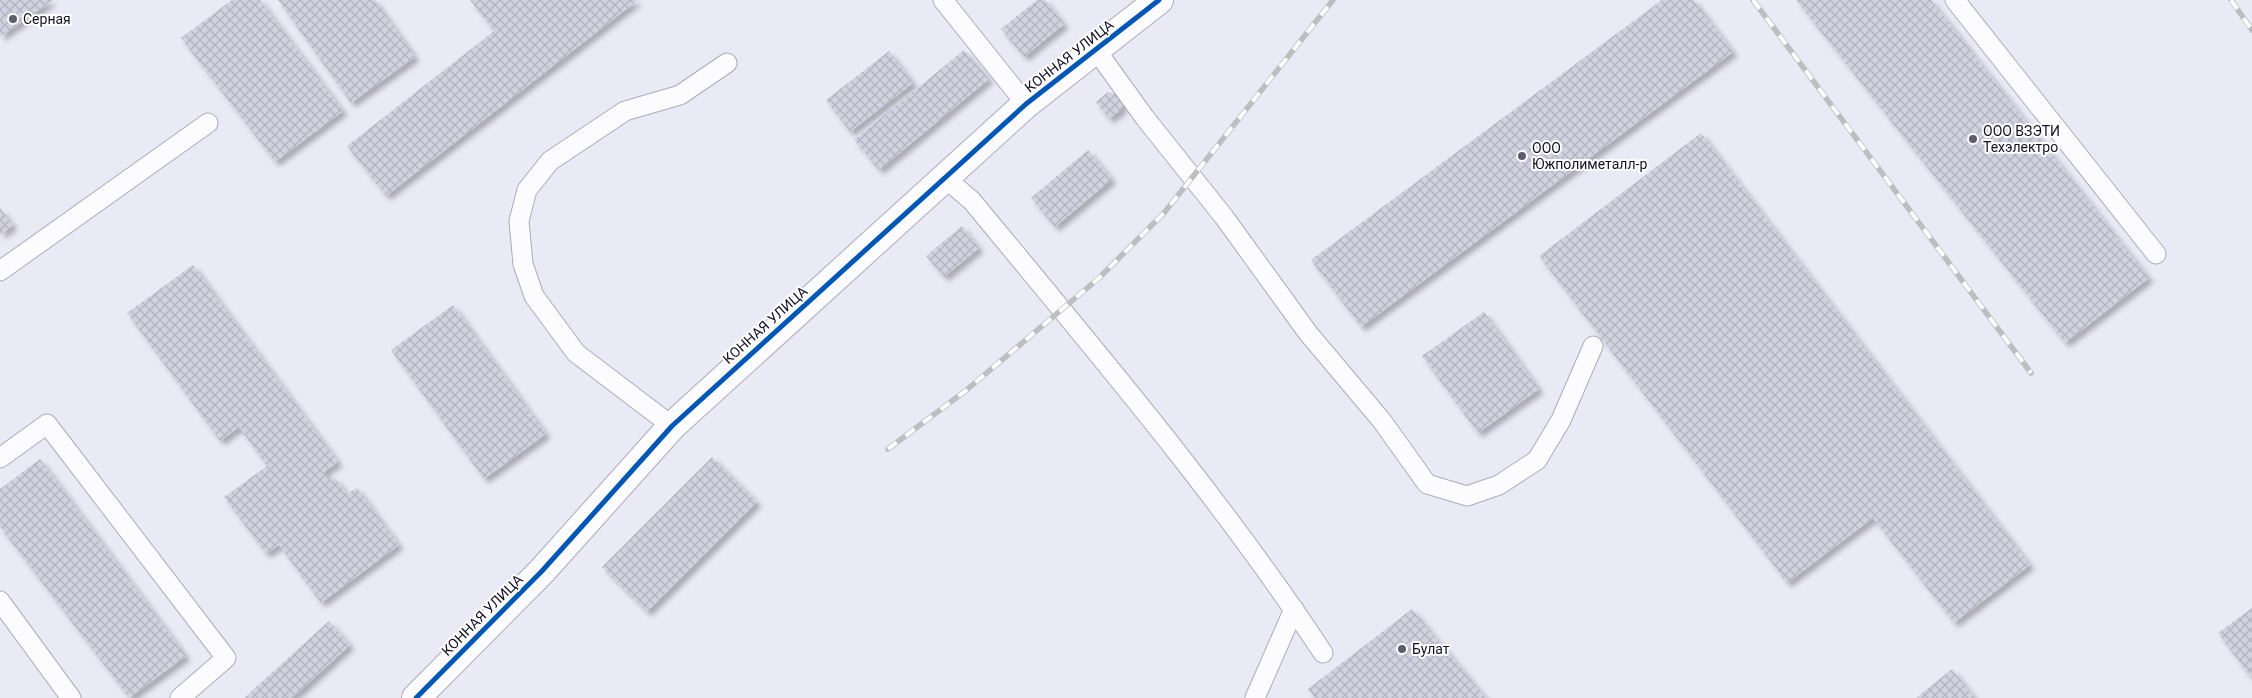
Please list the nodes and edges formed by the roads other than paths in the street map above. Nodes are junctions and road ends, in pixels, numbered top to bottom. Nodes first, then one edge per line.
1 (943, 0) edge
2 (1159, 0) edge
3 (1955, 0) edge
4 (1096, 50) junction
5 (727, 63) dead end
6 (1026, 104) junction
7 (208, 123) dead end
8 (944, 177) junction
9 (2156, 254) dead end
10 (0, 271) edge
11 (1593, 346) dead end
12 (672, 426) junction
13 (0, 458) edge
14 (0, 601) edge
15 (1294, 609) junction
16 (1323, 654) dead end
17 (71, 698) edge
18 (180, 698) edge
19 (416, 698) edge
20 (1255, 698) edge

1 - 6 lane
2 - 4 street, КОННАЯ УЛИЦА
3 - 9 lane
4 - 6 street, КОННАЯ УЛИЦА
4 - 11 lane
5 - 12 lane
6 - 8 street, КОННАЯ УЛИЦА
7 - 10 lane
8 - 12 street, КОННАЯ УЛИЦА
8 - 15 lane
12 - 19 street, КОННАЯ УЛИЦА
13 - 18 lane
14 - 17 lane
15 - 16 lane
15 - 20 lane

